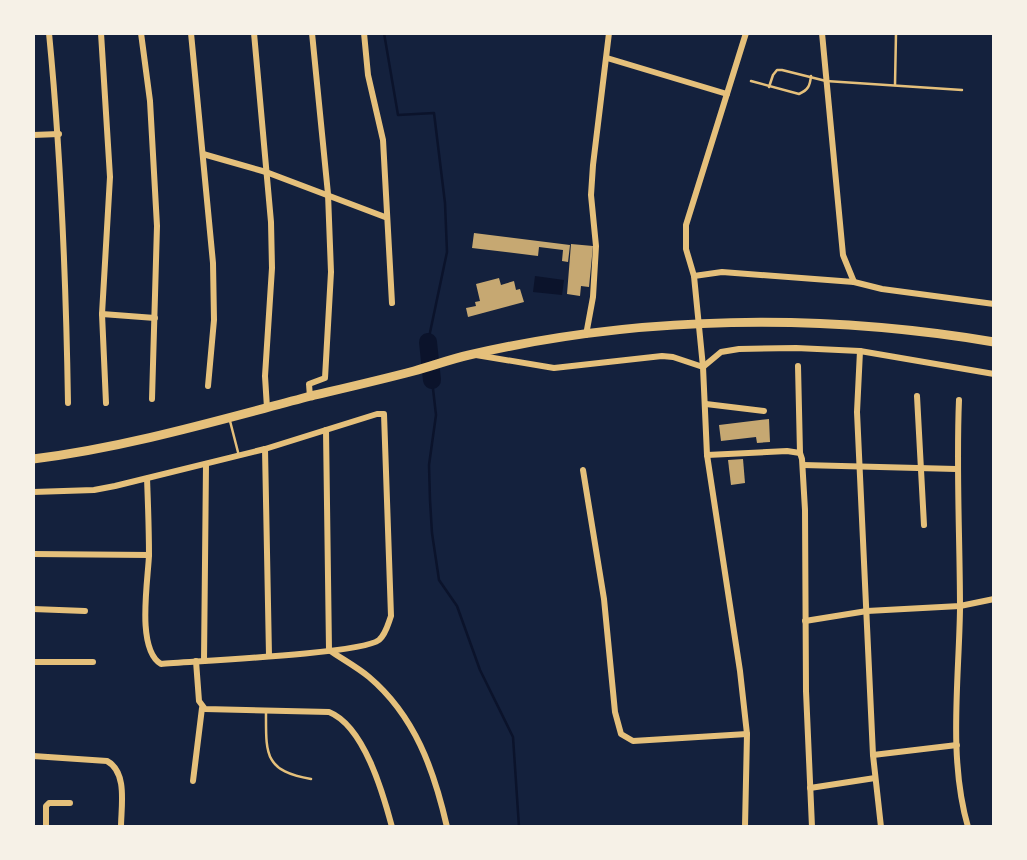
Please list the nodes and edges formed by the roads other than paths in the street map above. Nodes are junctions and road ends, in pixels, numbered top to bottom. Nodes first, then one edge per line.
1 (49, 33) edge
2 (101, 33) edge
3 (141, 33) edge
4 (191, 33) edge
5 (254, 33) edge
6 (312, 33) edge
7 (364, 33) edge
8 (609, 33) edge
9 (746, 33) edge
10 (822, 33) edge
11 (896, 33) edge
12 (607, 58) junction
13 (811, 76) junction
14 (751, 81) dead end
15 (826, 81) junction
16 (895, 85) junction
17 (769, 86) junction
18 (962, 90) dead end
19 (727, 94) junction
20 (59, 134) junction
21 (33, 135) edge
22 (203, 154) junction
23 (265, 172) junction
24 (328, 194) junction
25 (385, 217) junction
26 (694, 276) junction
27 (854, 282) junction
28 (392, 303) dead end
29 (994, 304) edge
30 (102, 314) junction
31 (155, 318) junction
32 (586, 335) junction
33 (994, 342) edge
34 (860, 351) junction
35 (472, 354) junction
36 (798, 366) dead end
37 (703, 367) junction
38 (994, 374) edge
39 (208, 386) dead end
40 (917, 396) dead end
41 (310, 397) junction
42 (152, 399) dead end
43 (958, 400) dead end
44 (68, 403) dead end
45 (106, 403) dead end
46 (706, 404) junction
47 (267, 408) junction
48 (764, 411) dead end
49 (229, 418) junction
50 (326, 430) junction
51 (265, 449) junction
52 (800, 453) junction
53 (707, 455) junction
54 (239, 456) junction
55 (33, 459) edge
56 (206, 465) junction
57 (803, 465) junction
58 (860, 467) junction
59 (921, 468) junction
60 (956, 469) junction
61 (583, 470) dead end
62 (147, 478) junction
63 (33, 492) edge
64 (924, 525) dead end
65 (33, 554) edge
66 (149, 555) junction
67 (994, 599) edge
68 (960, 607) junction
69 (33, 609) edge
70 (85, 611) dead end
71 (867, 611) junction
72 (805, 621) junction
73 (329, 650) junction
74 (270, 655) junction
75 (204, 661) junction
76 (33, 662) edge
77 (93, 662) dead end
78 (196, 662) junction
79 (202, 708) junction
80 (266, 710) junction
81 (747, 734) junction
82 (957, 745) junction
83 (873, 755) junction
84 (33, 756) edge
85 (875, 778) junction
86 (311, 779) dead end
87 (192, 781) dead end
88 (810, 788) junction
89 (70, 803) dead end
90 (46, 827) edge
91 (121, 827) edge
92 (392, 827) edge
93 (447, 827) edge
94 (745, 827) edge
95 (812, 827) edge
96 (881, 827) edge
97 (968, 827) edge

1 - 20 street
2 - 30 street
3 - 31 street
4 - 22 street
5 - 23 street
6 - 24 street
7 - 25 street
8 - 12 street
9 - 19 street
10 - 15 street
11 - 16 lane
12 - 19 street
12 - 32 street
13 - 15 lane
13 - 17 lane
13 - 17 lane
14 - 17 lane
15 - 16 lane
15 - 27 street
16 - 18 lane
19 - 26 street
20 - 21 street
20 - 44 street
22 - 23 street
22 - 39 street
23 - 24 street
23 - 47 street
24 - 25 street
24 - 41 street
25 - 28 street
26 - 27 street
26 - 37 street
27 - 29 street
30 - 31 street
30 - 45 street
31 - 42 street
32 - 33 main road
32 - 35 main road
34 - 37 street
34 - 38 street
34 - 58 street
35 - 37 street
35 - 41 main road
36 - 52 street
37 - 46 street
40 - 59 street
41 - 47 main road
43 - 60 street
46 - 48 street
46 - 53 street
47 - 49 main road
49 - 54 lane
49 - 55 main road
50 - 51 street
50 - 73 street
50 - 73 street
51 - 54 street
51 - 74 street
52 - 53 street
52 - 57 street
53 - 81 street
54 - 56 street
56 - 62 street
56 - 75 street
57 - 58 street
57 - 72 street
58 - 59 street
58 - 71 street
59 - 60 street
59 - 64 street
60 - 68 street
61 - 81 street
62 - 63 street
62 - 66 street
65 - 66 street
66 - 78 street
67 - 68 street
68 - 71 street
68 - 82 street
69 - 70 street
71 - 72 street
71 - 83 street
72 - 88 street
73 - 74 street
73 - 93 street
74 - 75 street
75 - 78 street
76 - 77 street
78 - 79 street
79 - 80 street
79 - 87 street
80 - 86 lane
80 - 92 street
81 - 94 street
82 - 83 street
82 - 97 street
83 - 85 street
84 - 91 street
85 - 88 street
85 - 96 street
88 - 95 street
89 - 90 street

